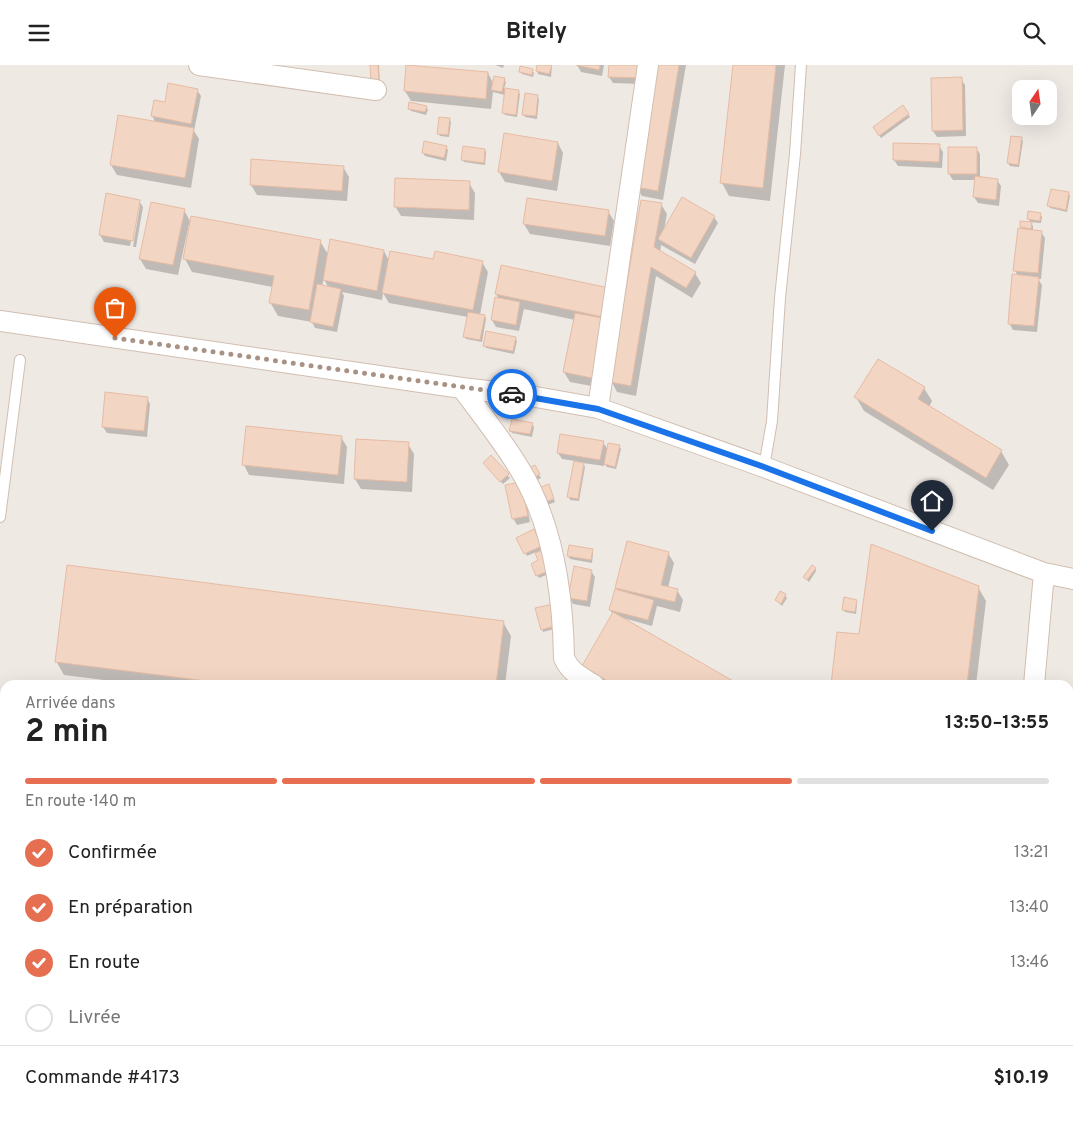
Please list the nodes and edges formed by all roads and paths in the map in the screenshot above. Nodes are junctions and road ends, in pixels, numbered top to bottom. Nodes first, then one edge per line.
1 (199, 65) edge
2 (648, 65) edge
3 (801, 65) edge
4 (376, 90) dead end
5 (0, 321) edge
6 (20, 360) dead end
7 (462, 388) junction
8 (598, 409) junction
9 (764, 467) junction
10 (0, 517) edge
11 (1044, 573) junction
12 (1073, 579) edge
13 (585, 680) edge
14 (1034, 680) edge

1 - 4 street
2 - 8 street
3 - 9 lane
5 - 7 street
6 - 10 lane
7 - 8 street
7 - 13 street
8 - 9 street
9 - 11 street
11 - 12 street
11 - 14 street

